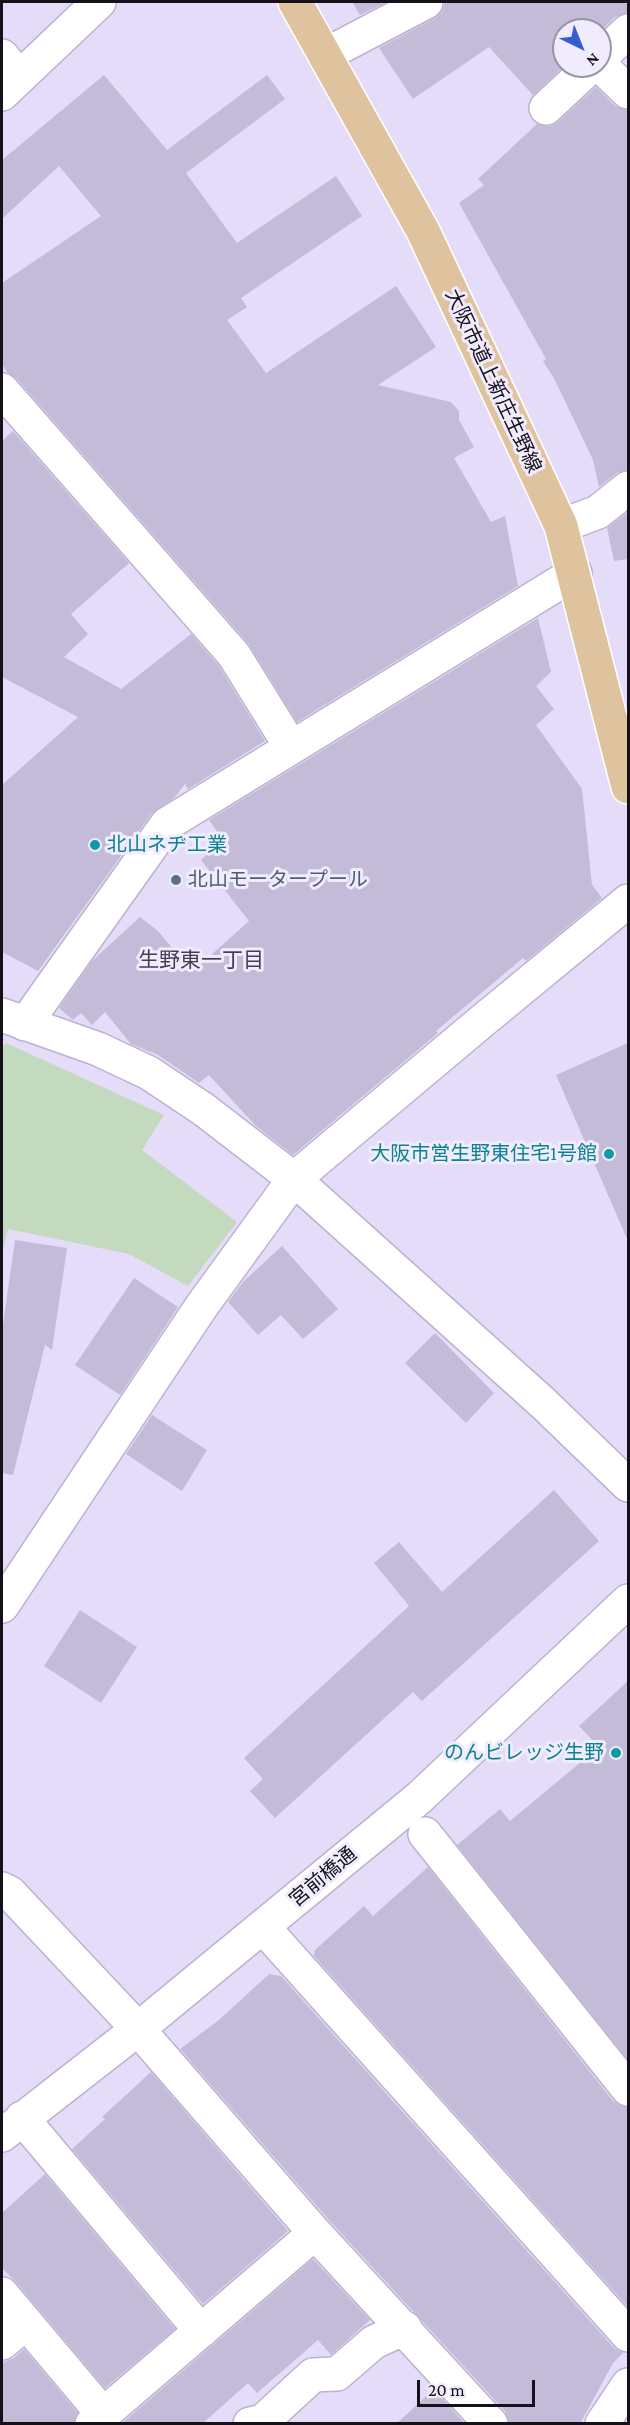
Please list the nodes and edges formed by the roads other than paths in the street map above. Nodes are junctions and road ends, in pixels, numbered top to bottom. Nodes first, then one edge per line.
1 (99, 2) edge
2 (295, 2) edge
3 (426, 2) edge
4 (628, 31) edge
5 (612, 46) edge
6 (325, 55) junction
7 (7, 76) edge
8 (612, 77) edge
9 (578, 78) edge
10 (628, 92) edge
11 (546, 108) dead end
12 (2, 390) edge
13 (628, 488) edge
14 (561, 526) junction
15 (575, 573) junction
16 (291, 747) junction
17 (628, 787) edge
18 (628, 901) edge
19 (10, 1022) edge
20 (294, 1179) junction
21 (628, 1485) edge
22 (628, 1601) edge
23 (2, 1606) edge
24 (425, 1834) dead end
25 (2, 1890) edge
26 (263, 1927) junction
27 (138, 2028) junction
28 (628, 2089) edge
29 (12, 2126) edge
30 (315, 2233) junction
31 (2, 2294) edge
32 (26, 2323) junction
33 (405, 2328) junction
34 (201, 2331) junction
35 (628, 2335) edge
36 (2, 2343) edge
37 (628, 2385) edge
38 (98, 2419) edge
39 (250, 2424) edge
40 (491, 2424) edge
41 (602, 2424) edge

1 - 7 street
2 - 6 main road, 大阪市道上新庄生野線
3 - 6 street
4 - 5 street
6 - 14 main road, 大阪市道上新庄生野線
8 - 10 street
9 - 11 street
12 - 16 street
13 - 14 street
14 - 15 main road, 大阪市道上新庄生野線
15 - 16 street
15 - 17 main road, 大阪市道上新庄生野線
16 - 19 street
18 - 20 street
19 - 20 street
20 - 21 street
20 - 23 street
22 - 26 street, 宮前橋通
24 - 28 street
25 - 27 street
26 - 27 street, 宮前橋通
26 - 35 street
27 - 29 street, 宮前橋通
27 - 30 street
29 - 34 street
30 - 33 street
30 - 34 street
31 - 32 street
32 - 36 street
32 - 38 street
33 - 39 street
33 - 40 street
34 - 38 street
37 - 41 street

